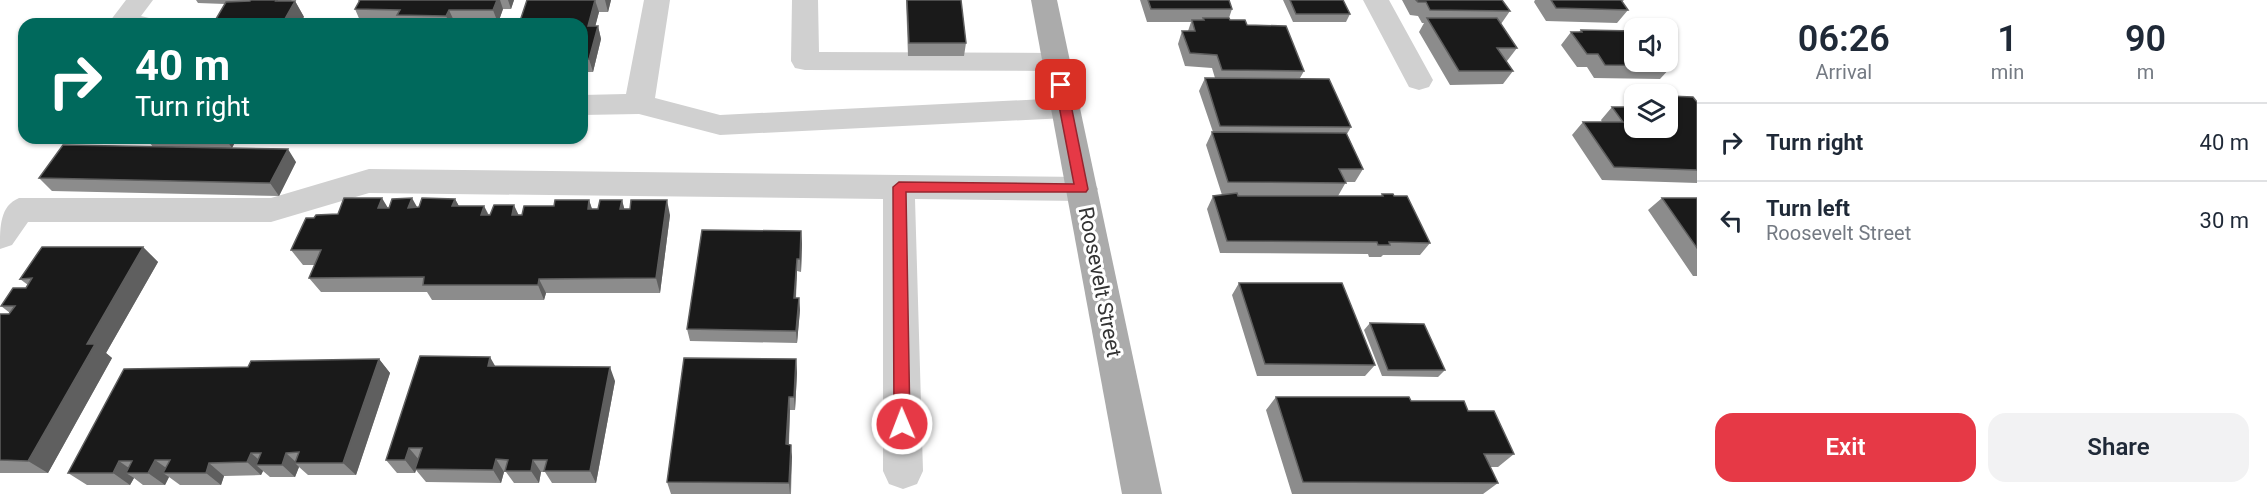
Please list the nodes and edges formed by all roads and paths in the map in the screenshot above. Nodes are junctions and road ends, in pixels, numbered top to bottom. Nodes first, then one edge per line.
1 (140, 0) edge
2 (657, 0) edge
3 (805, 0) edge
4 (1044, 0) edge
5 (1376, 0) edge
6 (125, 18) edge
7 (1056, 62) junction
8 (1419, 80) dead end
9 (639, 104) junction
10 (588, 105) edge
11 (1066, 108) junction
12 (899, 187) junction
13 (1082, 189) junction
14 (0, 236) edge
15 (903, 471) dead end
16 (1142, 494) edge

1 - 6 lane
2 - 9 lane
3 - 7 lane
4 - 7 main road, Roosevelt Street
5 - 8 lane
7 - 11 main road, Roosevelt Street
9 - 10 lane
9 - 11 lane
11 - 13 main road, Roosevelt Street
12 - 13 lane
12 - 14 lane
12 - 15 lane
13 - 16 main road, Roosevelt Street

